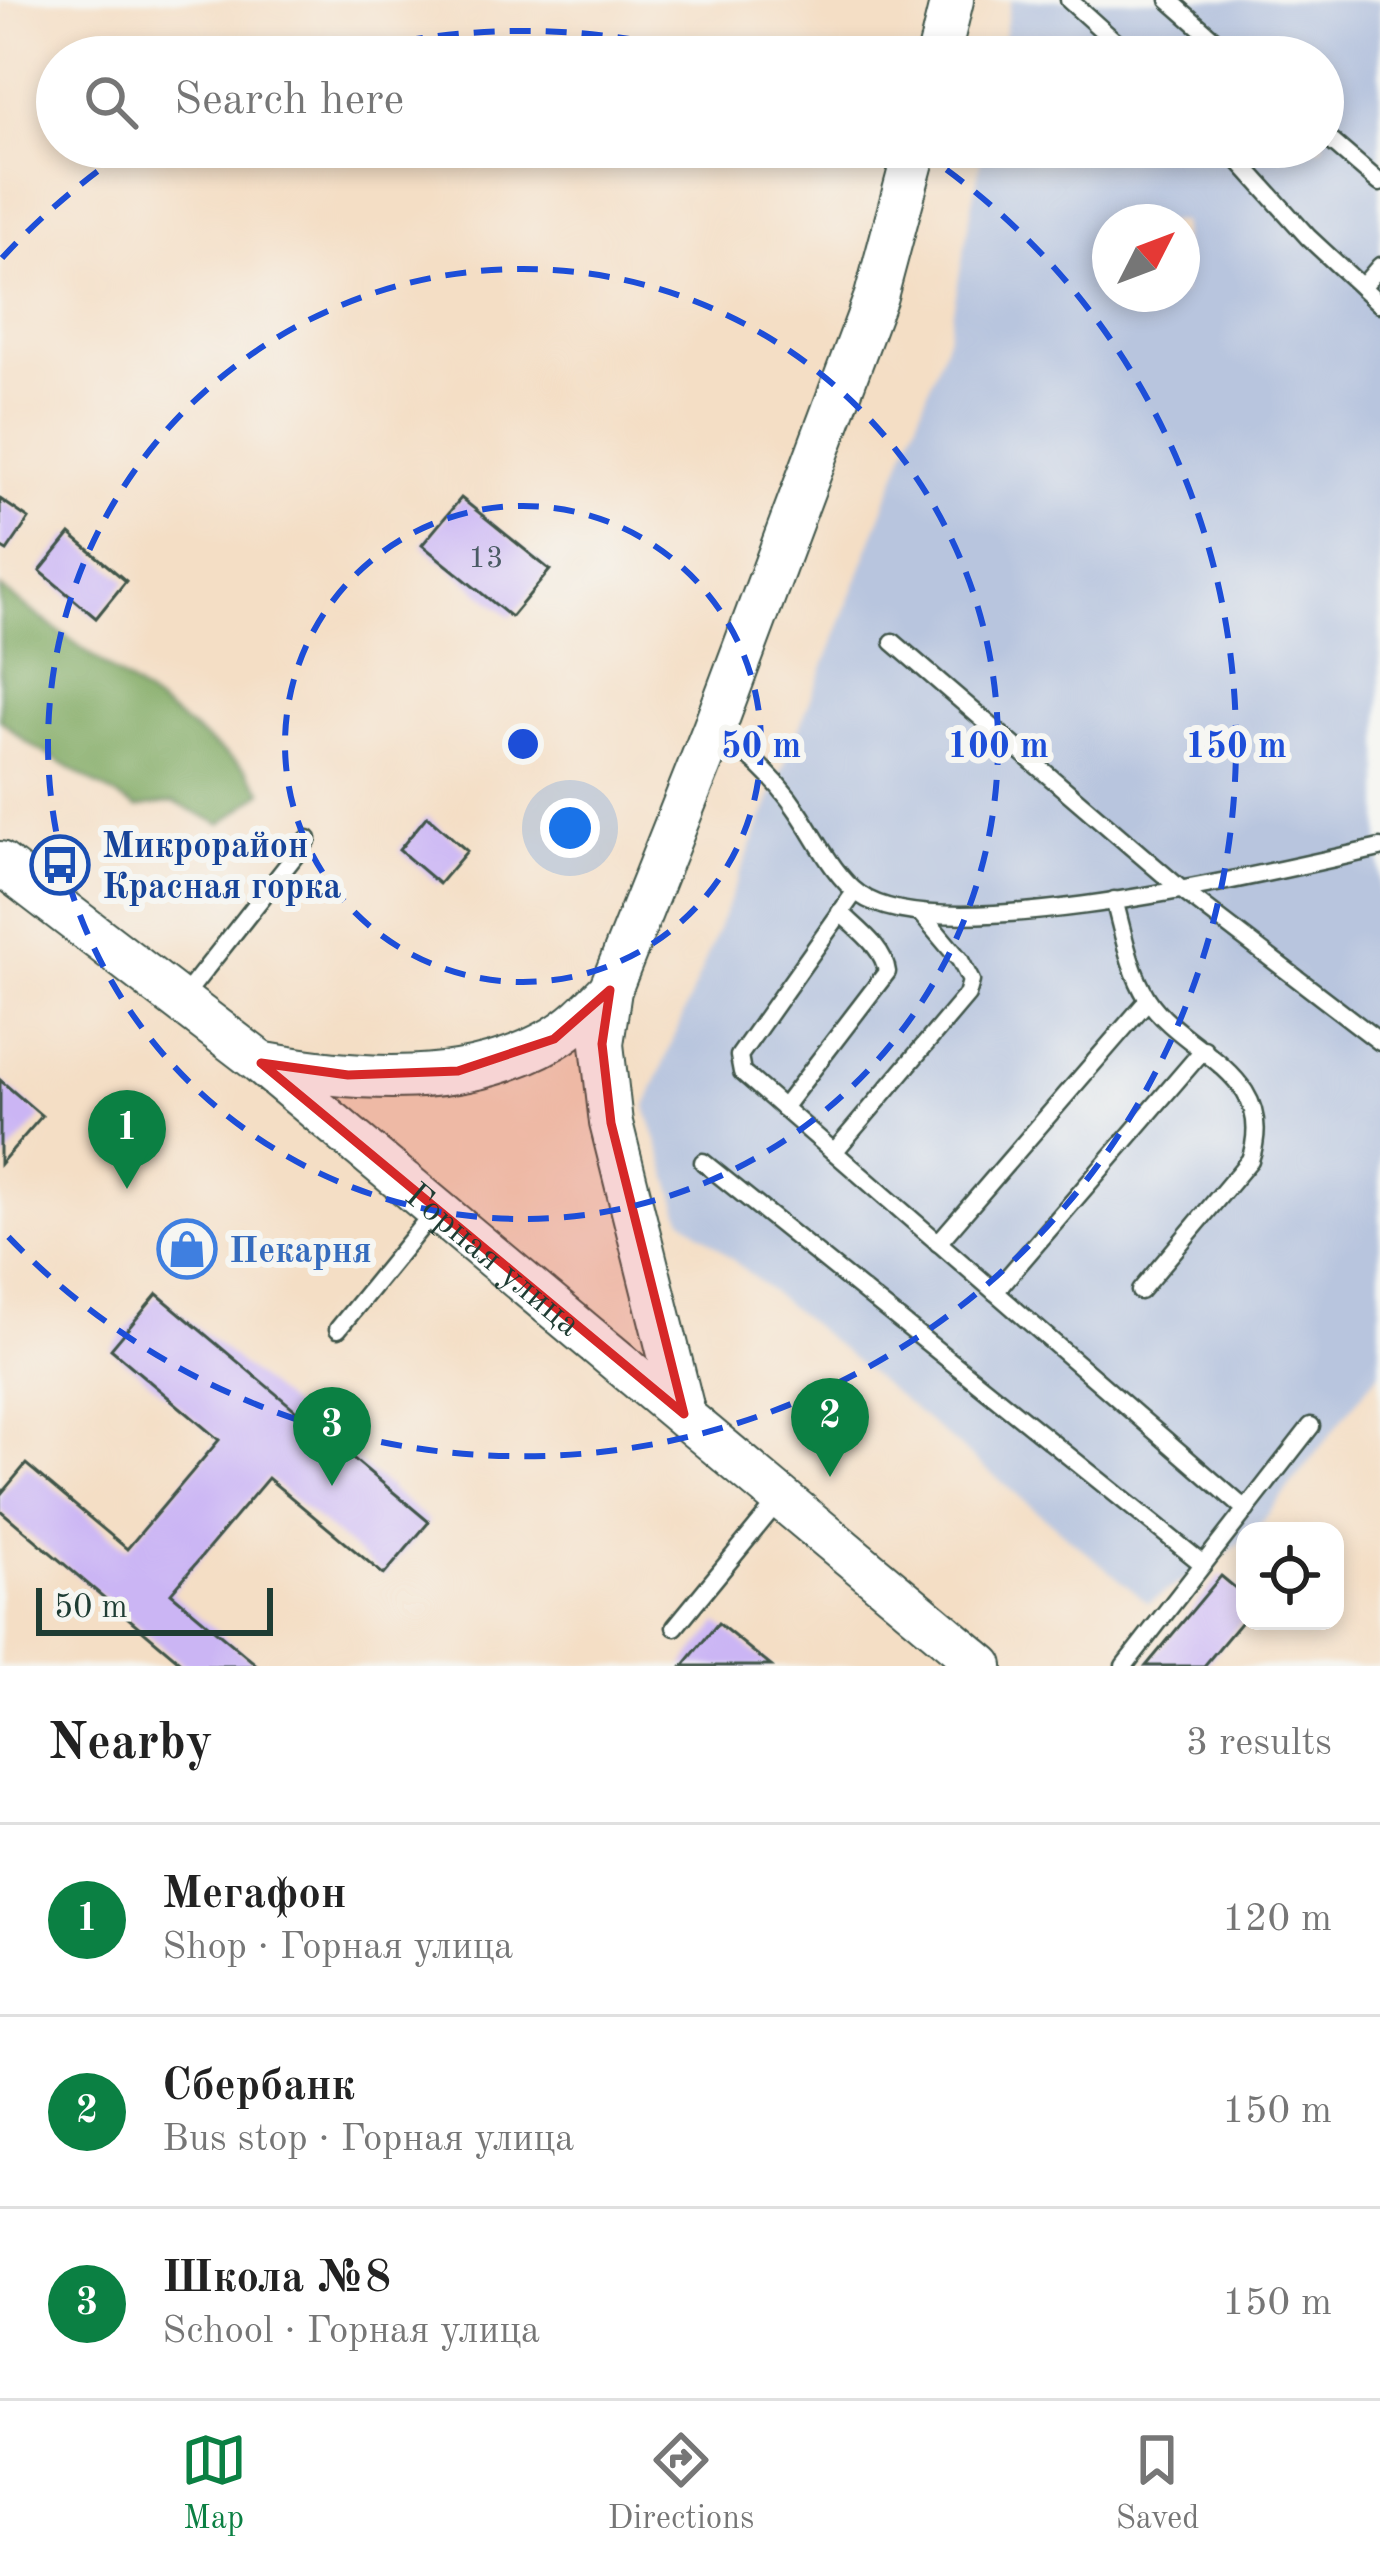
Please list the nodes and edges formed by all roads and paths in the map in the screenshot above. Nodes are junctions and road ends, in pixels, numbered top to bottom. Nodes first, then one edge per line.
1 (952, 0) edge
2 (1069, 0) edge
3 (1169, 0) edge
4 (943, 36) edge
5 (1109, 36) edge
6 (1210, 36) edge
7 (1344, 152) edge
8 (910, 168) edge
9 (1246, 168) edge
10 (1380, 183) edge
11 (1380, 266) edge
12 (1362, 287) junction
13 (1380, 304) edge
14 (893, 642) dead end
15 (714, 729) junction
16 (308, 839) dead end
17 (1380, 848) edge
18 (0, 863) edge
19 (1183, 891) junction
20 (855, 892) junction
21 (1114, 900) junction
22 (840, 912) junction
23 (922, 915) junction
24 (610, 990) junction
25 (1148, 1000) junction
26 (180, 1001) junction
27 (1380, 1042) edge
28 (1204, 1049) junction
29 (261, 1063) junction
30 (783, 1108) junction
31 (834, 1152) junction
32 (703, 1162) dead end
33 (435, 1209) junction
34 (938, 1243) junction
35 (1140, 1291) dead end
36 (995, 1292) junction
37 (338, 1329) dead end
38 (684, 1414) junction
39 (1311, 1426) dead end
40 (780, 1498) junction
41 (1246, 1510) junction
42 (1203, 1564) junction
43 (675, 1627) dead end
44 (982, 1666) edge
45 (1124, 1666) edge

1 - 4 street
2 - 5 lane
3 - 6 lane
7 - 10 lane
8 - 15 street
9 - 12 lane
11 - 12 lane
12 - 13 lane
14 - 19 lane
15 - 20 lane
15 - 24 street
16 - 26 lane
17 - 19 lane
18 - 26 street, Горная улица
19 - 21 lane
19 - 27 lane
20 - 22 lane
20 - 23 lane
21 - 23 lane
21 - 25 lane
22 - 30 lane
22 - 30 lane
23 - 31 lane
24 - 29 street
24 - 38 street
25 - 28 lane
25 - 34 lane
26 - 29 street, Горная улица
28 - 35 lane
28 - 36 lane
29 - 33 street, Горная улица
30 - 31 lane
31 - 34 lane
32 - 42 lane
33 - 37 lane
33 - 38 street, Горная улица
34 - 36 lane
36 - 41 lane
38 - 40 street, Горная улица
39 - 41 lane
40 - 43 lane
40 - 44 street, Горная улица
41 - 42 lane
42 - 45 lane

